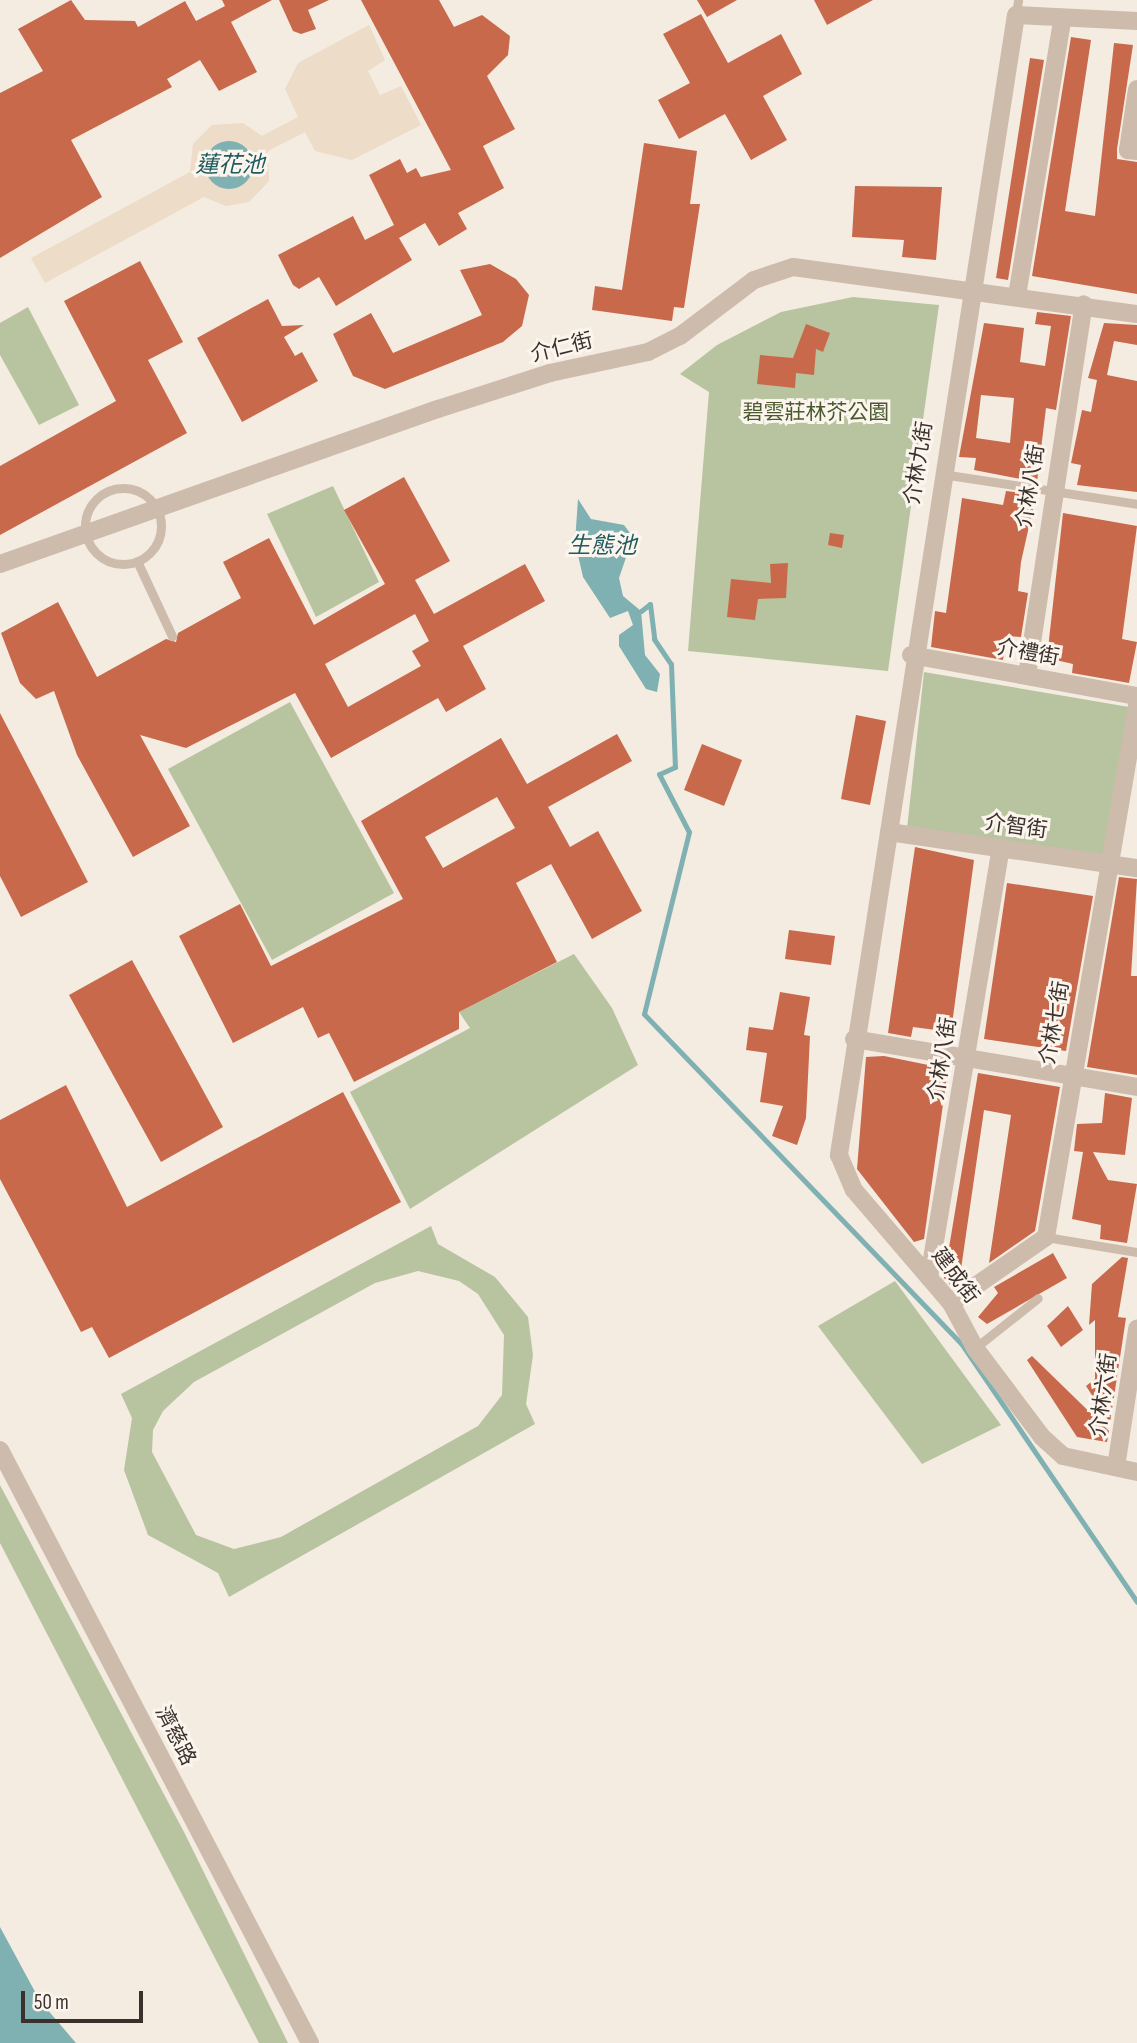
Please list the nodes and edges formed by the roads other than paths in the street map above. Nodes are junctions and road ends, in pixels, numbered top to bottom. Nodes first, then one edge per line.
1 (1017, 7) edge
2 (1062, 20) junction
3 (1137, 21) edge
4 (1137, 89) edge
5 (1137, 151) edge
6 (969, 290) junction
7 (1017, 296) junction
8 (1084, 304) junction
9 (1137, 314) edge
10 (941, 474) junction
11 (1053, 489) junction
12 (1137, 504) edge
13 (158, 512) junction
14 (87, 536) junction
15 (137, 561) junction
16 (0, 564) edge
17 (172, 636) dead end
18 (911, 655) junction
19 (1027, 675) junction
20 (1137, 696) edge
21 (1137, 705) edge
22 (889, 832) junction
23 (1001, 847) junction
24 (1108, 864) junction
25 (1137, 868) edge
26 (854, 1039) junction
27 (967, 1056) junction
28 (1069, 1074) junction
29 (1137, 1087) edge
30 (1046, 1237) junction
31 (1137, 1252) edge
32 (929, 1277) junction
33 (1038, 1298) dead end
34 (951, 1303) junction
35 (1137, 1329) edge
36 (975, 1348) junction
37 (0, 1450) edge
38 (1116, 1467) junction
39 (1137, 1472) edge
40 (310, 2043) edge

1 - 2 street, 介林九街
1 - 6 street, 介林九街
2 - 3 street, 介林九街
2 - 7 street
4 - 5 street
6 - 7 street, 介仁街
6 - 10 street, 介林九街
6 - 13 street, 介仁街
7 - 8 street, 介仁街
8 - 9 street, 介仁街
8 - 11 street, 介林八街
10 - 11 lane
10 - 18 street, 介林九街
11 - 12 lane
11 - 19 street, 介林八街
13 - 14 street, 介仁街
13 - 14 lane
13 - 15 lane
14 - 15 lane
14 - 16 street, 介仁街
15 - 17 lane
18 - 19 street, 介禮街
18 - 22 street, 介林九街
19 - 20 street, 介禮街
21 - 24 street, 介林七街
22 - 23 street, 介智街
22 - 26 street, 介林九街
23 - 24 street, 介智街
23 - 27 street, 介林八街
24 - 25 street, 介智街
24 - 28 street, 介林七街
26 - 27 street
26 - 32 street, 建成街
27 - 28 street
27 - 32 street, 介林八街
28 - 29 street
28 - 30 street, 介林七街
30 - 31 lane
30 - 34 street
32 - 34 street, 建成街
33 - 36 lane
34 - 36 street, 建成街
35 - 38 street, 介林六街
36 - 38 street, 建成街
37 - 40 street, 濟慈路
38 - 39 street, 建成街

